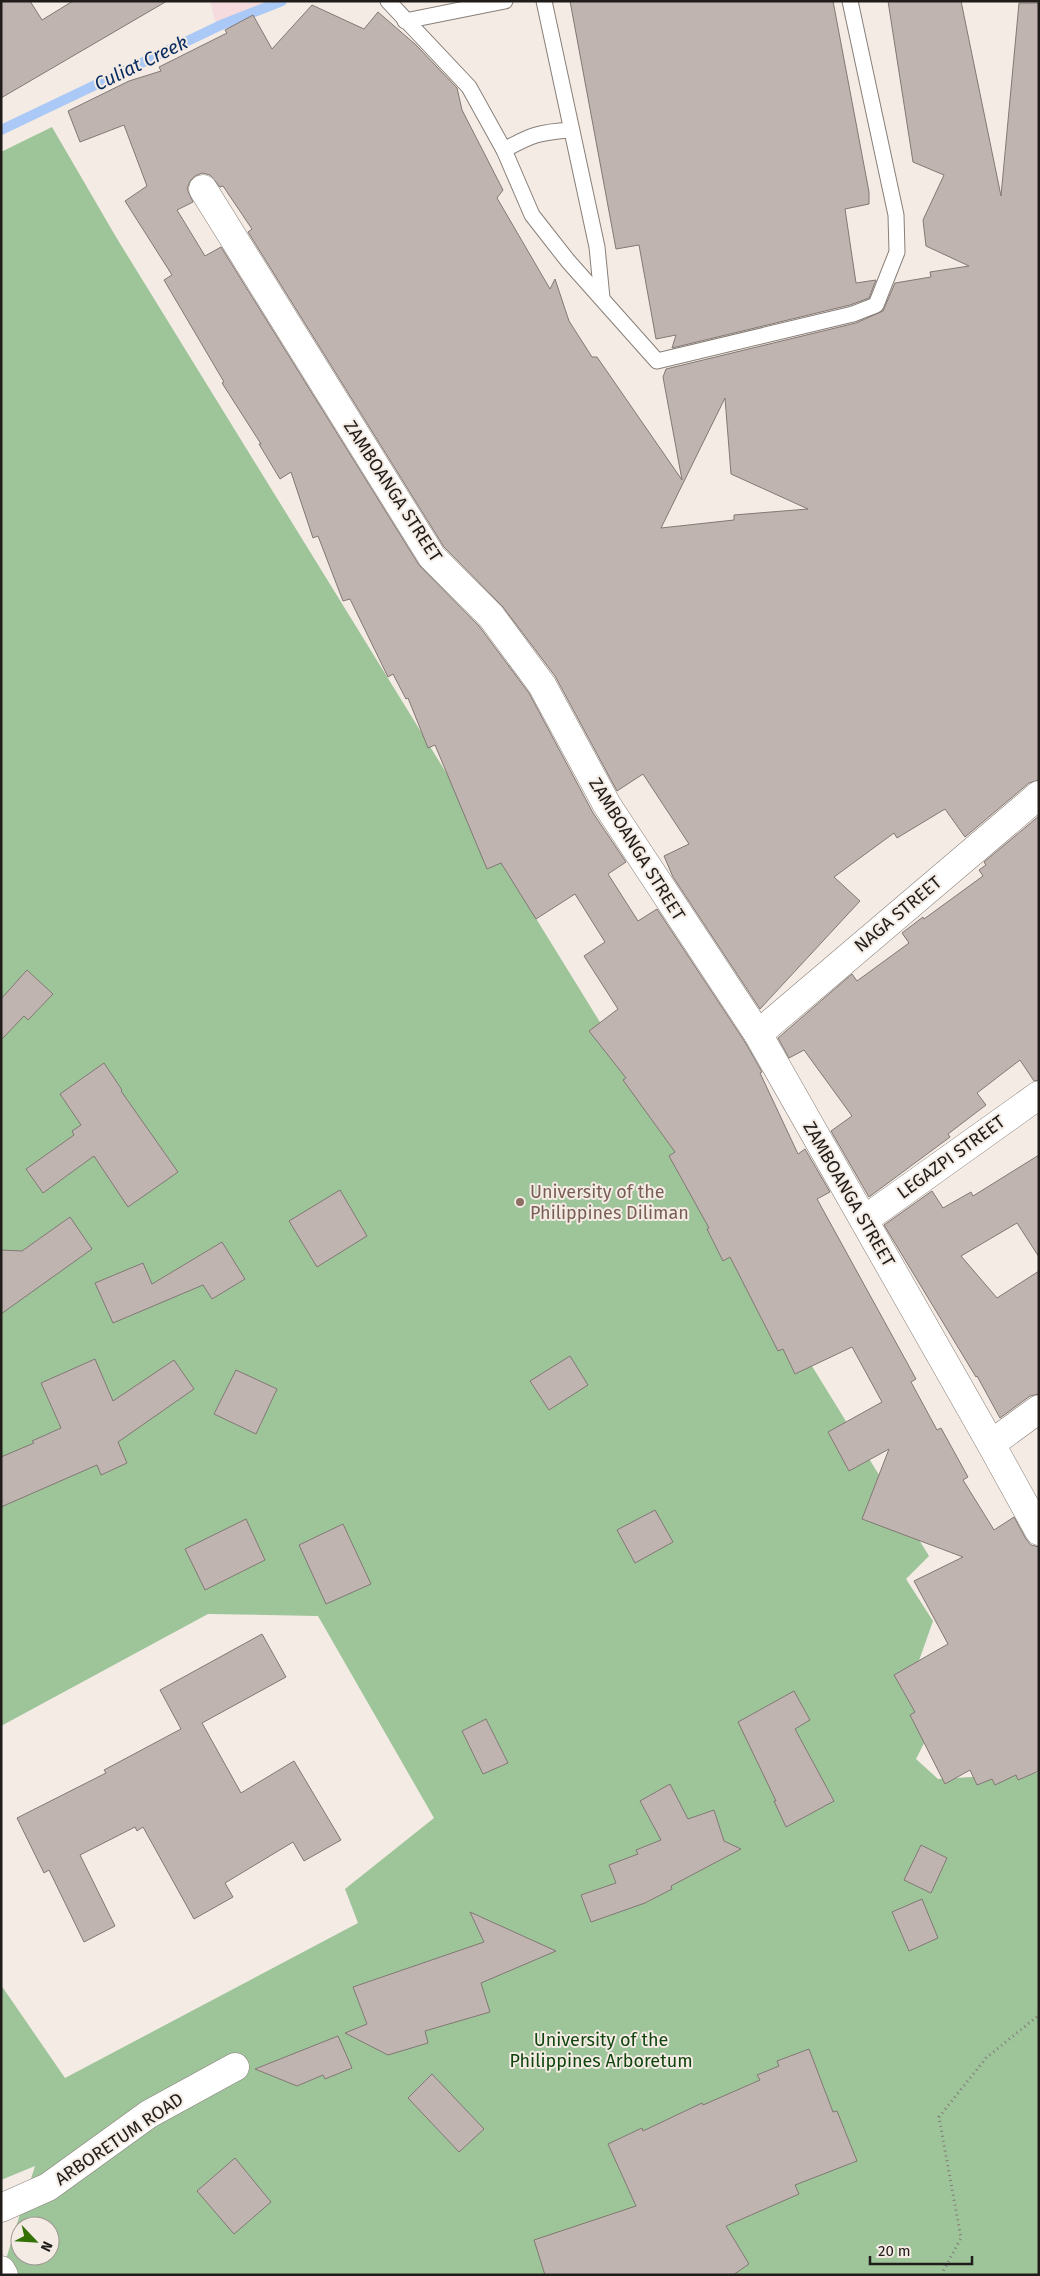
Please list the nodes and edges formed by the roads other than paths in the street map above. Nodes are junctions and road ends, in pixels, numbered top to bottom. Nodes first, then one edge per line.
1 (505, 1) edge
2 (544, 1) edge
3 (850, 1) edge
4 (389, 3) edge
5 (405, 21) junction
6 (571, 130) junction
7 (504, 150) junction
8 (203, 189) dead end
9 (602, 298) junction
10 (1039, 795) edge
11 (758, 1034) junction
12 (1039, 1095) edge
13 (864, 1220) junction
14 (1039, 1409) edge
15 (991, 1444) junction
16 (1039, 1532) edge
17 (235, 2067) dead end
18 (1, 2208) edge
19 (1, 2270) edge
20 (4, 2275) edge

1 - 5 lane
2 - 6 lane
3 - 9 lane
4 - 5 lane
5 - 7 lane
6 - 7 lane
6 - 9 lane
7 - 9 lane
8 - 11 street, ZAMBOANGA STREET
10 - 11 street, NAGA STREET
11 - 13 street, ZAMBOANGA STREET
12 - 13 street, LEGAZPI STREET
13 - 15 street, ZAMBOANGA STREET
14 - 15 street
15 - 16 street, ZAMBOANGA STREET
17 - 18 street, ARBORETUM ROAD
19 - 20 street

